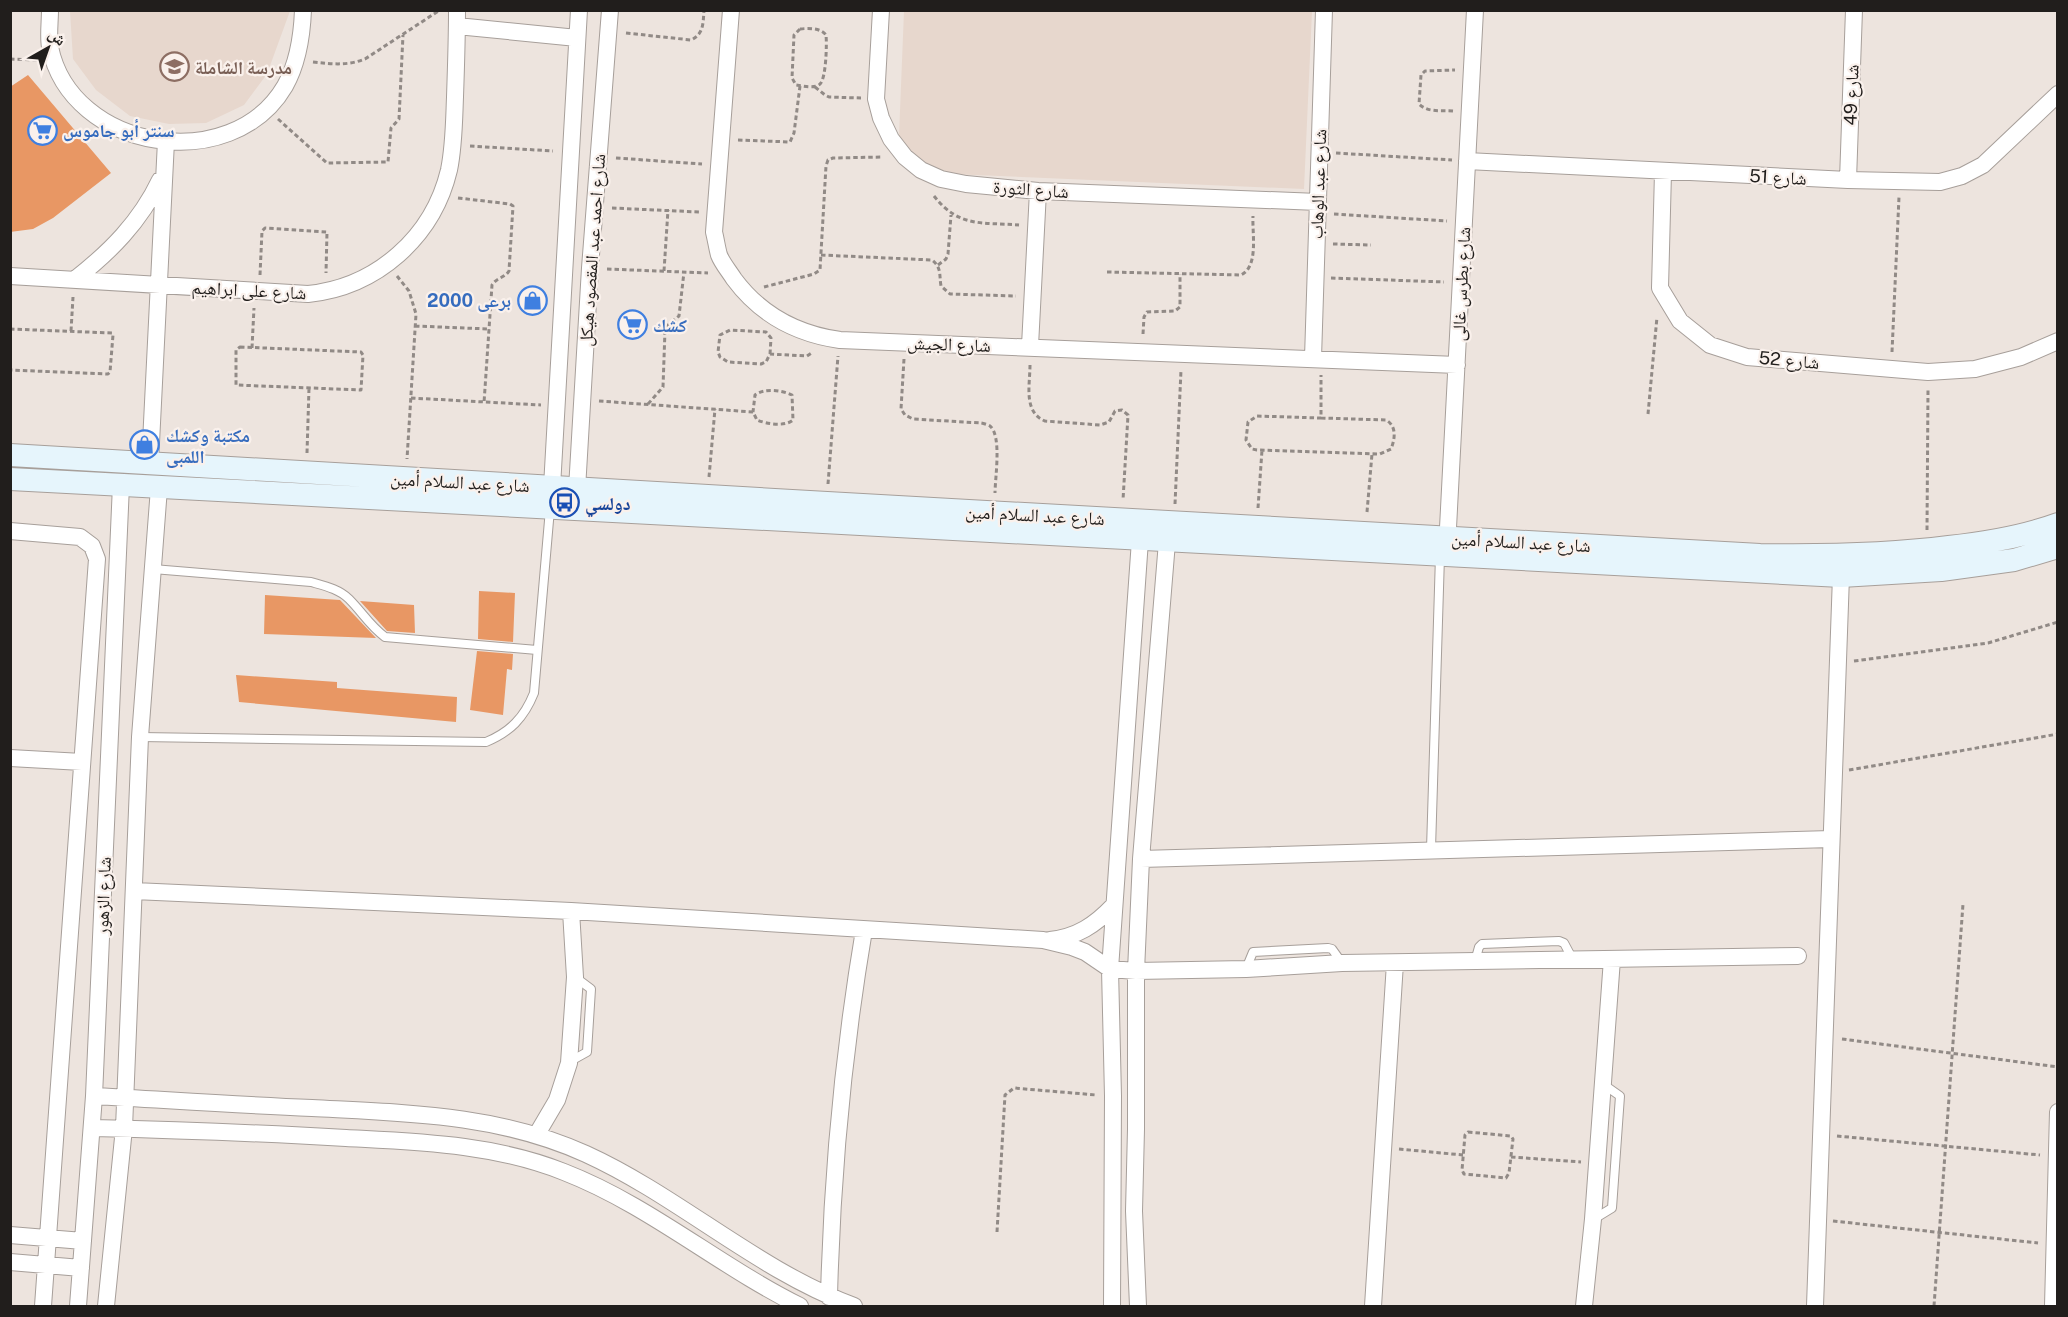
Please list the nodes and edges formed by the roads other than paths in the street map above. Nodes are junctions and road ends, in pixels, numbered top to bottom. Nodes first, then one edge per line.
1 (50, 10) edge
2 (303, 10) edge
3 (579, 10) edge
4 (610, 10) edge
5 (730, 10) edge
6 (881, 10) edge
7 (1324, 10) edge
8 (1475, 10) edge
9 (1854, 10) edge
10 (457, 18) edge
11 (577, 38) junction
12 (2058, 94) edge
13 (166, 141) junction
14 (1467, 161) junction
15 (1663, 172) junction
16 (163, 174) junction
17 (1848, 180) junction
18 (1038, 191) junction
19 (1318, 207) junction
20 (10, 276) edge
21 (74, 280) junction
22 (157, 286) junction
23 (2058, 341) edge
24 (1030, 346) junction
25 (1317, 358) junction
26 (1457, 365) junction
27 (10, 455) edge
28 (150, 463) junction
29 (10, 479) edge
30 (121, 485) junction
31 (159, 488) junction
32 (551, 498) junction
33 (576, 500) junction
34 (2058, 524) edge
35 (10, 531) edge
36 (1170, 532) junction
37 (1140, 540) junction
38 (2058, 547) edge
39 (1445, 550) junction
40 (153, 569) junction
41 (1841, 576) junction
42 (537, 650) junction
43 (141, 737) junction
44 (10, 758) edge
45 (82, 762) junction
46 (1831, 839) junction
47 (1431, 849) junction
48 (1141, 859) junction
49 (134, 891) junction
50 (1113, 906) junction
51 (572, 912) junction
52 (864, 930) junction
53 (1043, 940) junction
54 (1797, 956) dead end
55 (1612, 959) junction
56 (1395, 963) junction
57 (1110, 969) junction
58 (1136, 971) junction
59 (1603, 1083) junction
60 (94, 1096) junction
61 (125, 1098) junction
62 (2058, 1112) edge
63 (92, 1128) junction
64 (124, 1128) junction
65 (537, 1134) junction
66 (2056, 1157) edge
67 (1593, 1219) junction
68 (10, 1235) edge
69 (48, 1239) junction
70 (83, 1241) junction
71 (10, 1262) edge
72 (46, 1265) junction
73 (81, 1268) junction
74 (829, 1297) junction
75 (43, 1306) edge
76 (78, 1306) edge
77 (106, 1306) edge
78 (800, 1306) edge
79 (854, 1306) edge
80 (1112, 1306) edge
81 (1138, 1306) edge
82 (1372, 1306) edge
83 (1584, 1306) edge
84 (1815, 1306) edge
85 (2053, 1306) edge

1 - 13 street
2 - 13 street
3 - 11 street, شارع احمد عبد المقصود هيكل
4 - 33 street, شارع احمد عبد المقصود هيكل
5 - 24 street, شارع الجيش
6 - 18 street, شارع الثورة
7 - 19 street, شارع عبد الوهاب
8 - 14 street, شارع بطرس غالى
9 - 17 street, شارع 49
10 - 11 street
10 - 22 street, شارع على ابراهيم
11 - 32 street, شارع احمد عبد المقصود هيكل
12 - 17 street, شارع 51
13 - 16 street
14 - 15 street, شارع 51
14 - 26 street, شارع بطرس غالى
15 - 17 street, شارع 51
15 - 23 street, شارع 52
16 - 21 street
16 - 22 street
18 - 19 street, شارع الثورة
18 - 24 street
19 - 25 street, شارع عبد الوهاب
20 - 21 street, شارع على ابراهيم
21 - 22 street, شارع على ابراهيم
22 - 28 street
24 - 25 street, شارع الجيش
25 - 26 street, شارع الجيش
26 - 39 street, شارع بطرس غالى
27 - 28 street, شارع عبد السلام أمين
28 - 32 street, شارع عبد السلام أمين
29 - 30 street, شارع عبد السلام أمين
30 - 31 street, شارع عبد السلام أمين
30 - 60 street, شارع الزهور
31 - 32 street, شارع عبد السلام أمين
31 - 40 street, شارع الزهور
32 - 33 street, شارع عبد السلام أمين
32 - 42 lane
33 - 36 street, شارع عبد السلام أمين
33 - 37 street, شارع عبد السلام أمين
34 - 39 street, شارع عبد السلام أمين
35 - 45 street
36 - 37 street, شارع عبد السلام أمين
36 - 39 street, شارع عبد السلام أمين
36 - 39 street, شارع عبد السلام أمين
36 - 48 street
37 - 50 street
38 - 41 street, شارع عبد السلام أمين
39 - 41 street, شارع عبد السلام أمين
39 - 47 lane
40 - 42 lane
40 - 43 street, شارع الزهور
41 - 46 street
42 - 43 lane
43 - 49 street, شارع الزهور
44 - 45 street
45 - 69 street
46 - 47 street
46 - 84 street
47 - 48 street
48 - 58 street
49 - 51 street
49 - 61 street, شارع الزهور
50 - 53 street
50 - 57 street
51 - 52 street
51 - 65 street
52 - 53 street
52 - 74 street
53 - 57 street
54 - 55 street
55 - 56 street
55 - 59 street
56 - 58 street
56 - 82 street
57 - 58 street
57 - 80 street
58 - 81 street
59 - 67 street
59 - 67 lane
60 - 61 street
60 - 63 street, شارع الزهور
61 - 64 street, شارع الزهور
61 - 65 street
62 - 66 street
63 - 64 street
63 - 70 street, شارع الزهور
64 - 77 street, شارع الزهور
64 - 78 street
65 - 74 street
66 - 85 street
67 - 83 street
68 - 69 street
69 - 70 street
69 - 72 street
70 - 73 street, شارع الزهور
71 - 72 street
72 - 73 street
72 - 75 street
73 - 76 street, شارع الزهور
74 - 79 street

